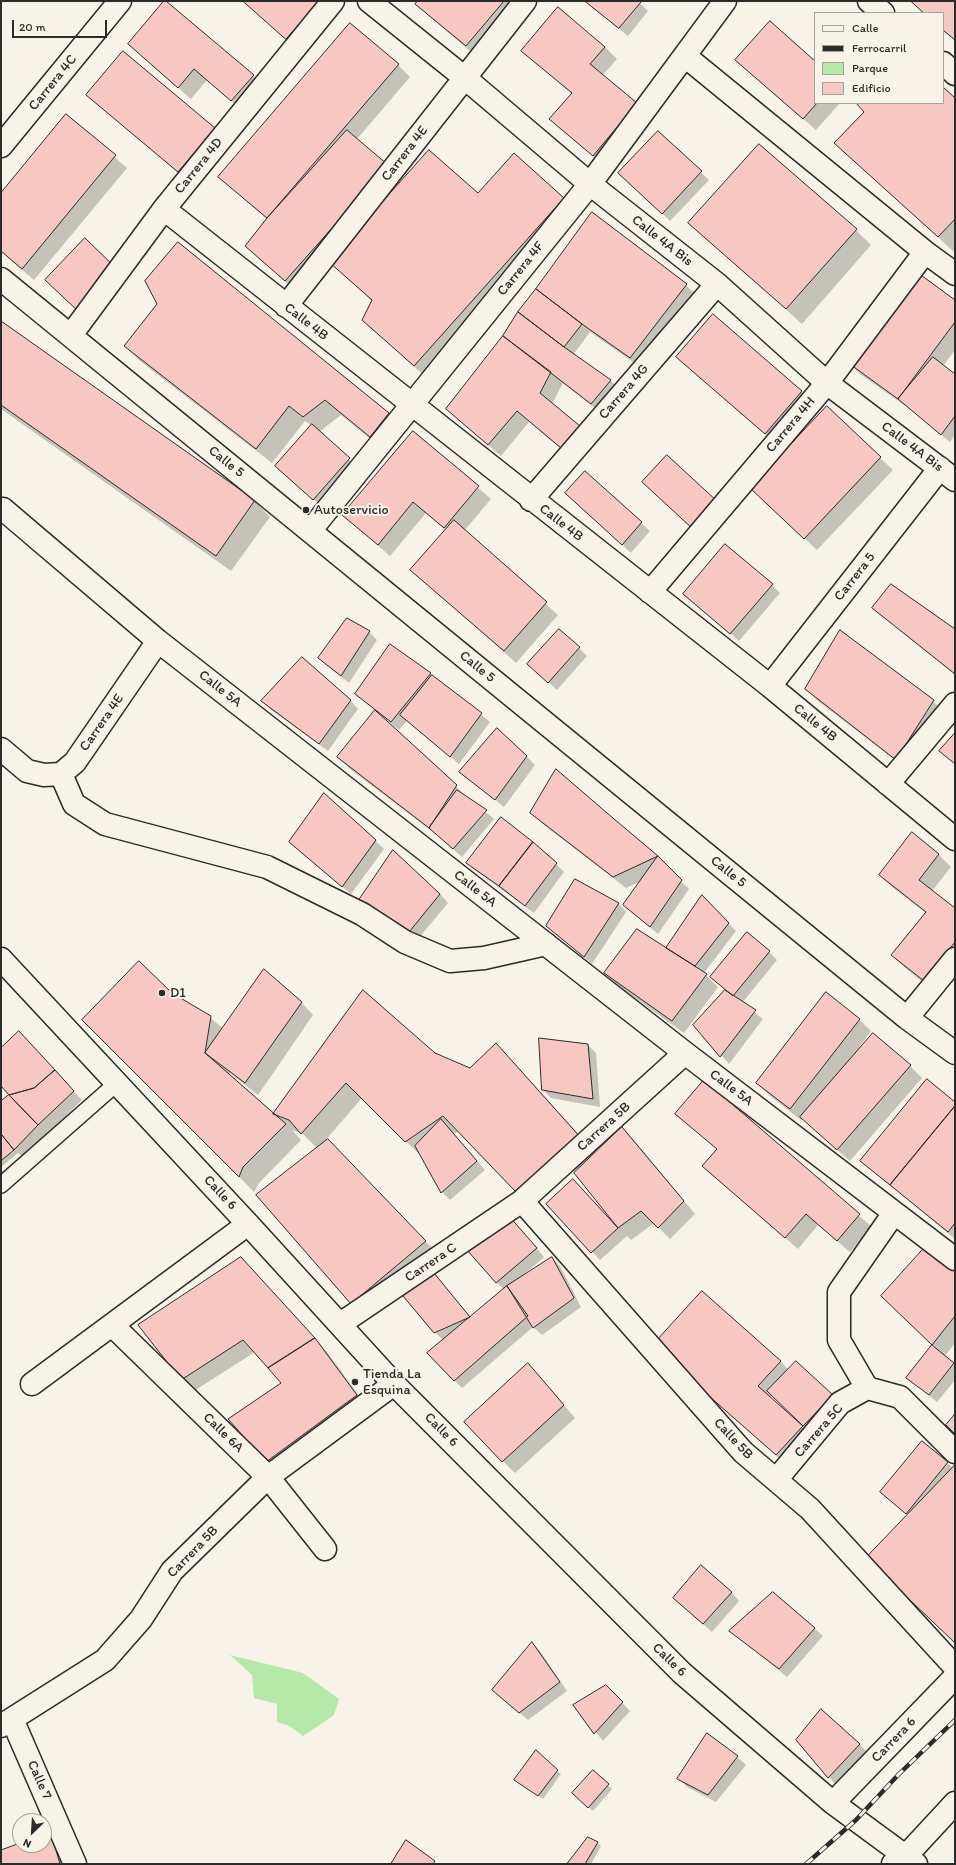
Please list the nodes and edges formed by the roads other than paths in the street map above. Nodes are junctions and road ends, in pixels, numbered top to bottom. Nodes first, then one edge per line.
1 (120, 1) edge
2 (333, 1) edge
3 (370, 1) edge
4 (525, 1) edge
5 (725, 1) edge
6 (869, 1) edge
7 (882, 12) edge
8 (685, 56) junction
9 (944, 65) edge
10 (955, 74) edge
11 (465, 78) junction
12 (1, 146) edge
13 (590, 184) junction
14 (164, 209) junction
15 (925, 252) junction
16 (955, 274) edge
17 (1, 279) edge
18 (717, 284) junction
19 (286, 306) junction
20 (70, 335) junction
21 (827, 383) junction
22 (411, 405) junction
23 (947, 474) edge
24 (531, 500) junction
25 (2, 511) edge
26 (310, 530) junction
27 (650, 592) junction
28 (158, 641) junction
29 (770, 686) junction
30 (955, 704) edge
31 (1, 749) edge
32 (61, 774) junction
33 (888, 784) junction
34 (955, 839) edge
35 (546, 944) junction
36 (1, 959) edge
37 (955, 959) edge
38 (907, 1018) junction
39 (685, 1053) junction
40 (955, 1053) edge
41 (117, 1084) junction
42 (1, 1185) edge
43 (522, 1201) junction
44 (894, 1213) junction
45 (248, 1224) junction
46 (955, 1259) edge
47 (340, 1324) junction
48 (112, 1325) junction
49 (32, 1384) dead end
50 (394, 1384) junction
51 (867, 1388) junction
52 (955, 1452) edge
53 (268, 1477) junction
54 (776, 1480) junction
55 (325, 1549) dead end
56 (955, 1667) edge
57 (955, 1676) edge
58 (6, 1722) edge
59 (833, 1803) junction
60 (955, 1803) edge
61 (905, 1862) edge
62 (76, 1864) edge

1 - 12 street, Carrera 4C
2 - 14 street, Carrera 4D
3 - 11 street, Calle 4A Bis
4 - 11 street, Carrera 4E
5 - 8 street, Carrera 4F
6 - 7 street
8 - 13 street, Carrera 4F
8 - 15 street
9 - 10 street
11 - 13 street, Calle 4A Bis
11 - 19 street, Carrera 4E
13 - 18 street, Calle 4A Bis
13 - 22 street, Carrera 4F
14 - 19 street, Calle 4B
14 - 20 street, Carrera 4D
15 - 16 street
15 - 21 street, Carrera 4H
17 - 20 street, Calle 5
18 - 21 street, Calle 4A Bis
18 - 24 street, Carrera 4G
19 - 22 street, Calle 4B
20 - 26 street, Calle 5
21 - 23 street, Calle 4A Bis
21 - 27 street, Carrera 4H
22 - 24 street, Calle 4B
22 - 26 street, Carrera 4F
23 - 29 street, Carrera 5
24 - 27 street, Calle 4B
25 - 28 street, Calle 5A
26 - 38 street, Calle 5
27 - 29 street, Calle 4B
28 - 32 street, Carrera 4E
28 - 35 street, Calle 5A
29 - 33 street, Calle 4B
30 - 33 street
31 - 32 street
32 - 35 street
33 - 34 street, Calle 4B
35 - 39 street, Calle 5A
36 - 41 street, Calle 6
37 - 38 street
38 - 40 street, Calle 5
39 - 43 street, Carrera 5B
39 - 44 street, Calle 5A
41 - 42 lane
41 - 45 street, Calle 6
43 - 47 street, Carrera C
43 - 54 street, Calle 5B
44 - 46 street, Calle 5A
44 - 51 street
45 - 47 street, Calle 6
45 - 48 street
47 - 50 street, Calle 6
48 - 49 street
48 - 53 street, Calle 6A
50 - 53 street, Carrera 5B
50 - 59 street, Calle 6
51 - 52 street
51 - 54 street, Carrera 5C
53 - 55 street, Calle 6A
53 - 58 street, Carrera 5B
54 - 56 street, Calle 5B
57 - 59 street, Carrera 6
58 - 62 street, Calle 7
59 - 61 street, Calle 6
60 - 61 street

